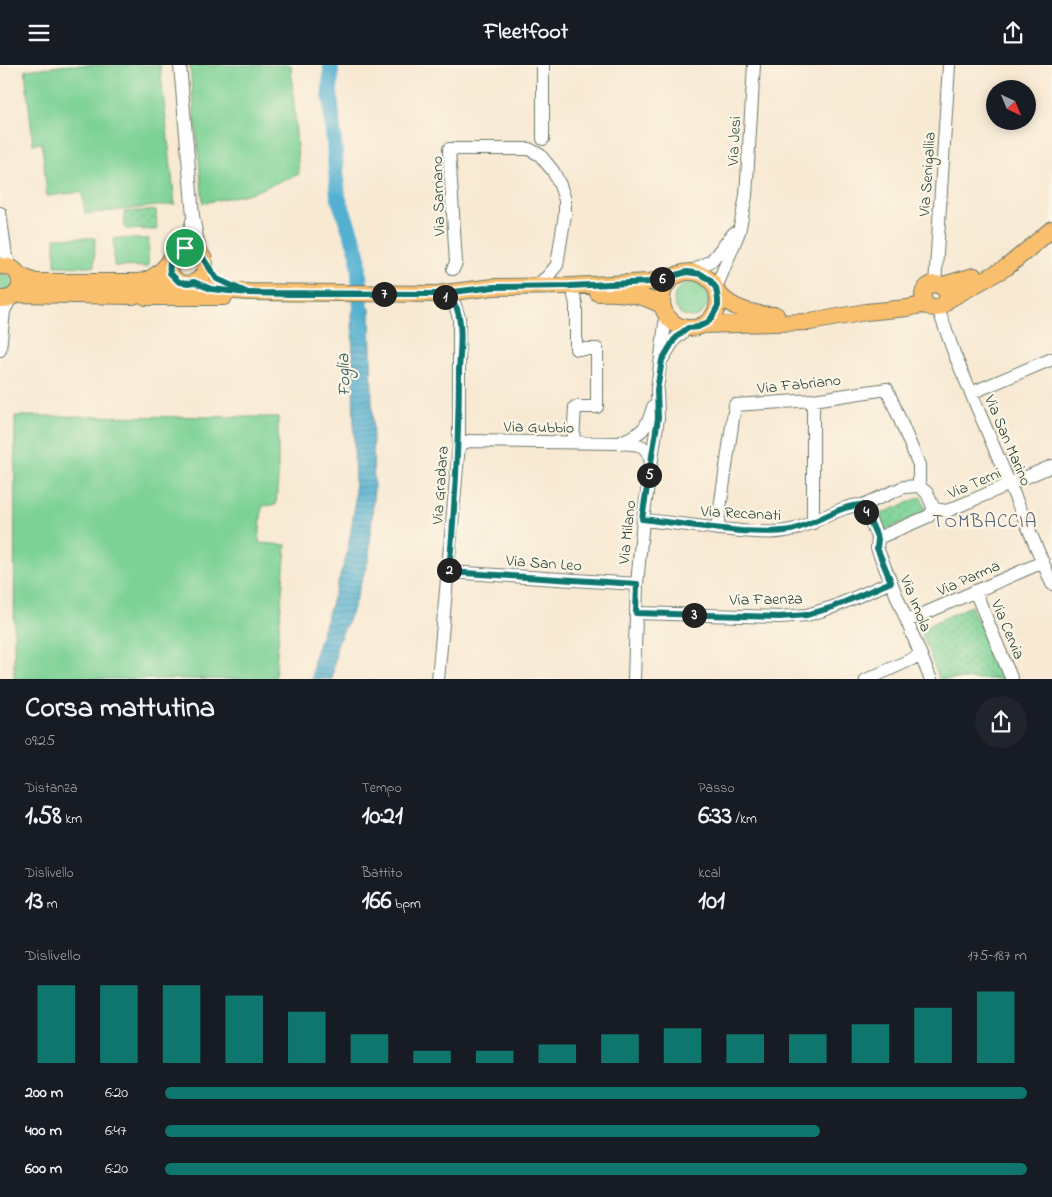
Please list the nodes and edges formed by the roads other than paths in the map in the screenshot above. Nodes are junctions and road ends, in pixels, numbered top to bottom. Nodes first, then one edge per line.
1 (180, 65) edge
2 (544, 65) edge
3 (754, 65) edge
4 (949, 65) edge
5 (543, 139) dead end
6 (0, 213) edge
7 (193, 216) junction
8 (742, 218) junction
9 (1048, 233) edge
10 (1, 237) edge
11 (175, 255) junction
12 (202, 257) junction
13 (557, 265) junction
14 (453, 269) dead end
15 (10, 270) edge
16 (691, 272) junction
17 (675, 276) junction
18 (186, 282) junction
19 (536, 286) junction
20 (572, 291) junction
21 (717, 291) junction
22 (248, 293) junction
23 (441, 295) junction
24 (132, 296) junction
25 (935, 296) junction
26 (9, 297) edge
27 (664, 310) junction
28 (836, 316) junction
29 (695, 327) junction
30 (1, 334) edge
31 (0, 350) edge
32 (1052, 359) edge
33 (662, 360) junction
34 (657, 390) junction
35 (971, 393) junction
36 (813, 400) junction
37 (573, 442) junction
38 (619, 443) junction
39 (459, 445) junction
40 (651, 463) junction
41 (1052, 466) edge
42 (1011, 484) junction
43 (919, 486) junction
44 (863, 505) junction
45 (934, 509) junction
46 (642, 519) junction
47 (814, 523) junction
48 (717, 529) junction
49 (878, 539) junction
50 (1043, 562) junction
51 (449, 572) junction
52 (891, 582) junction
53 (637, 584) junction
54 (1052, 584) edge
55 (975, 591) junction
56 (636, 613) junction
57 (907, 621) junction
58 (921, 655) junction
59 (438, 679) edge
60 (634, 679) edge
61 (866, 679) edge
62 (931, 679) edge
63 (1012, 679) edge

1 - 7 street
2 - 5 street
3 - 8 street, Via Jesi
4 - 25 street, Via Senigallia
6 - 10 street
7 - 11 street
7 - 12 street
8 - 16 street, Via Jesi
8 - 21 street, Via Jesi
9 - 25 main road
10 - 15 street
11 - 12 main road
11 - 15 main road
11 - 18 main road
12 - 18 main road
12 - 22 main road
13 - 14 street, Via Sarnano
13 - 19 street
13 - 20 street
15 - 26 main road
16 - 17 main road
16 - 21 main road
17 - 20 main road
17 - 27 main road
18 - 22 main road
18 - 24 main road
19 - 20 main road
19 - 23 main road
20 - 23 main road
20 - 27 main road
20 - 37 street
21 - 28 main road
21 - 29 main road
22 - 23 main road
22 - 24 main road
23 - 39 street, Via Gradara
24 - 26 main road
25 - 28 main road
25 - 35 street, Via San Marino
26 - 30 street
27 - 29 main road
27 - 33 street, Via Milano
28 - 29 main road
29 - 33 street, Via Milano
30 - 31 street
32 - 35 street
33 - 34 street, Via Milano
34 - 38 street, Via Gubbio
34 - 40 street, Via Milano
35 - 42 street, Via San Marino
36 - 43 street, Via Fabriano
36 - 47 street
36 - 48 street, Via Fabriano
37 - 38 street, Via Gubbio
37 - 39 street, Via Gubbio
38 - 40 street, Via Gubbio
39 - 51 street, Via Gradara
40 - 46 street, Via Milano
41 - 42 street, Via Terni
42 - 45 street, Via Terni
42 - 50 street, Via San Marino
43 - 44 street, Via Recanati
43 - 45 street
44 - 47 street, Via Recanati
44 - 49 street, Via Imola
45 - 49 street
46 - 48 street, Via Recanati
46 - 53 street, Via Milano
47 - 48 street, Via Recanati
49 - 52 street, Via Imola
50 - 54 street, Via San Marino
50 - 55 street, Via Parma
51 - 53 street, Via San Leo
51 - 59 street, Via Gradara
52 - 56 street, Via Faenza
52 - 57 street, Via Imola
53 - 56 street, Via Milano
55 - 57 street, Via Parma
55 - 63 street, Via Cervia
56 - 60 street, Via Milano
57 - 58 street, Via Imola
58 - 61 street
58 - 62 street, Via Imola

